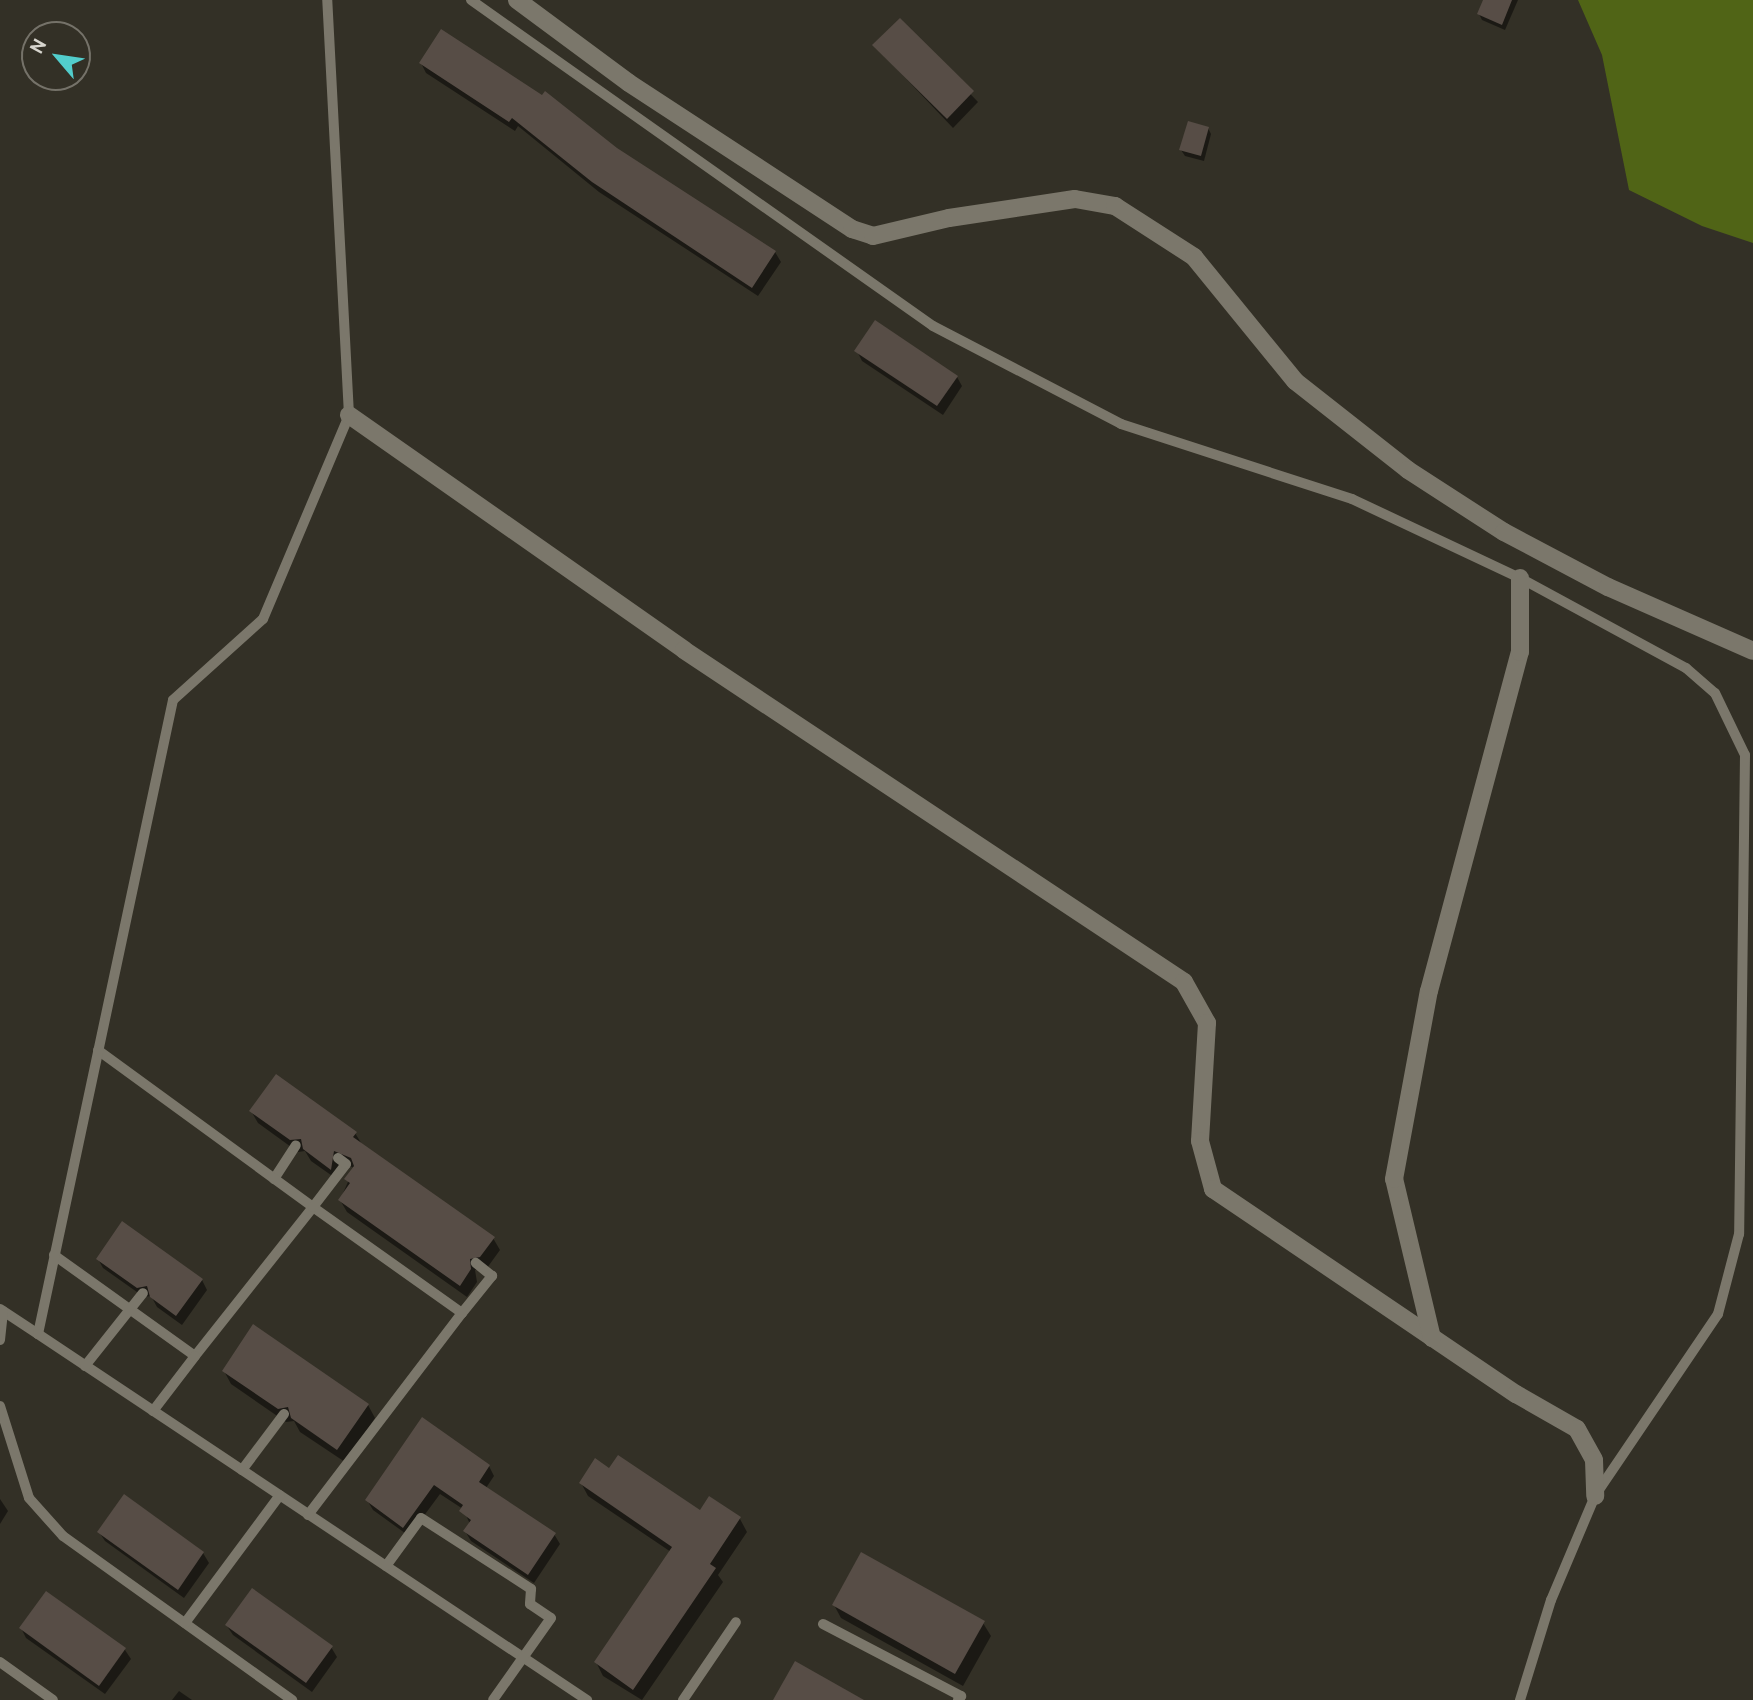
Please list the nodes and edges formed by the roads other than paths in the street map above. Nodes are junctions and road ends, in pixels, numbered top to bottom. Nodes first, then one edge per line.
1 (327, 0) edge
2 (471, 0) edge
3 (517, 0) edge
4 (349, 415) junction
5 (1520, 578) junction
6 (1753, 650) edge
7 (98, 1050) junction
8 (296, 1145) dead end
9 (338, 1158) dead end
10 (274, 1179) junction
11 (313, 1208) junction
12 (54, 1255) junction
13 (476, 1263) dead end
14 (143, 1293) dead end
15 (130, 1309) junction
16 (1, 1310) edge
17 (462, 1313) junction
18 (37, 1334) junction
19 (1432, 1338) junction
20 (0, 1340) edge
21 (195, 1356) junction
22 (85, 1366) junction
23 (0, 1406) edge
24 (153, 1411) junction
25 (284, 1414) dead end
26 (242, 1470) junction
27 (280, 1495) junction
28 (1595, 1496) junction
29 (308, 1515) junction
30 (386, 1566) junction
31 (736, 1622) dead end
32 (185, 1623) junction
33 (823, 1624) dead end
34 (526, 1659) junction
35 (0, 1662) edge
36 (962, 1699) edge
37 (53, 1700) edge
38 (292, 1700) edge
39 (494, 1700) edge
40 (587, 1700) edge
41 (683, 1700) edge
42 (1520, 1700) edge

1 - 4 lane
2 - 5 lane
3 - 6 street
4 - 7 lane
4 - 19 street
5 - 19 street
5 - 28 lane
7 - 10 lane
7 - 12 lane
8 - 10 lane
9 - 11 lane
10 - 11 lane
11 - 17 lane
11 - 21 lane
12 - 15 lane
12 - 18 lane
13 - 17 lane
14 - 15 lane
15 - 21 lane
15 - 22 lane
16 - 18 lane
16 - 20 lane
17 - 29 lane
18 - 22 lane
19 - 28 street
21 - 24 lane
22 - 24 lane
23 - 32 lane
24 - 26 lane
25 - 26 lane
26 - 27 lane
27 - 29 lane
27 - 32 lane
28 - 42 lane
29 - 30 lane
30 - 34 lane
30 - 34 lane
31 - 41 lane
32 - 38 lane
33 - 36 lane
34 - 39 lane
34 - 40 lane
35 - 37 lane

